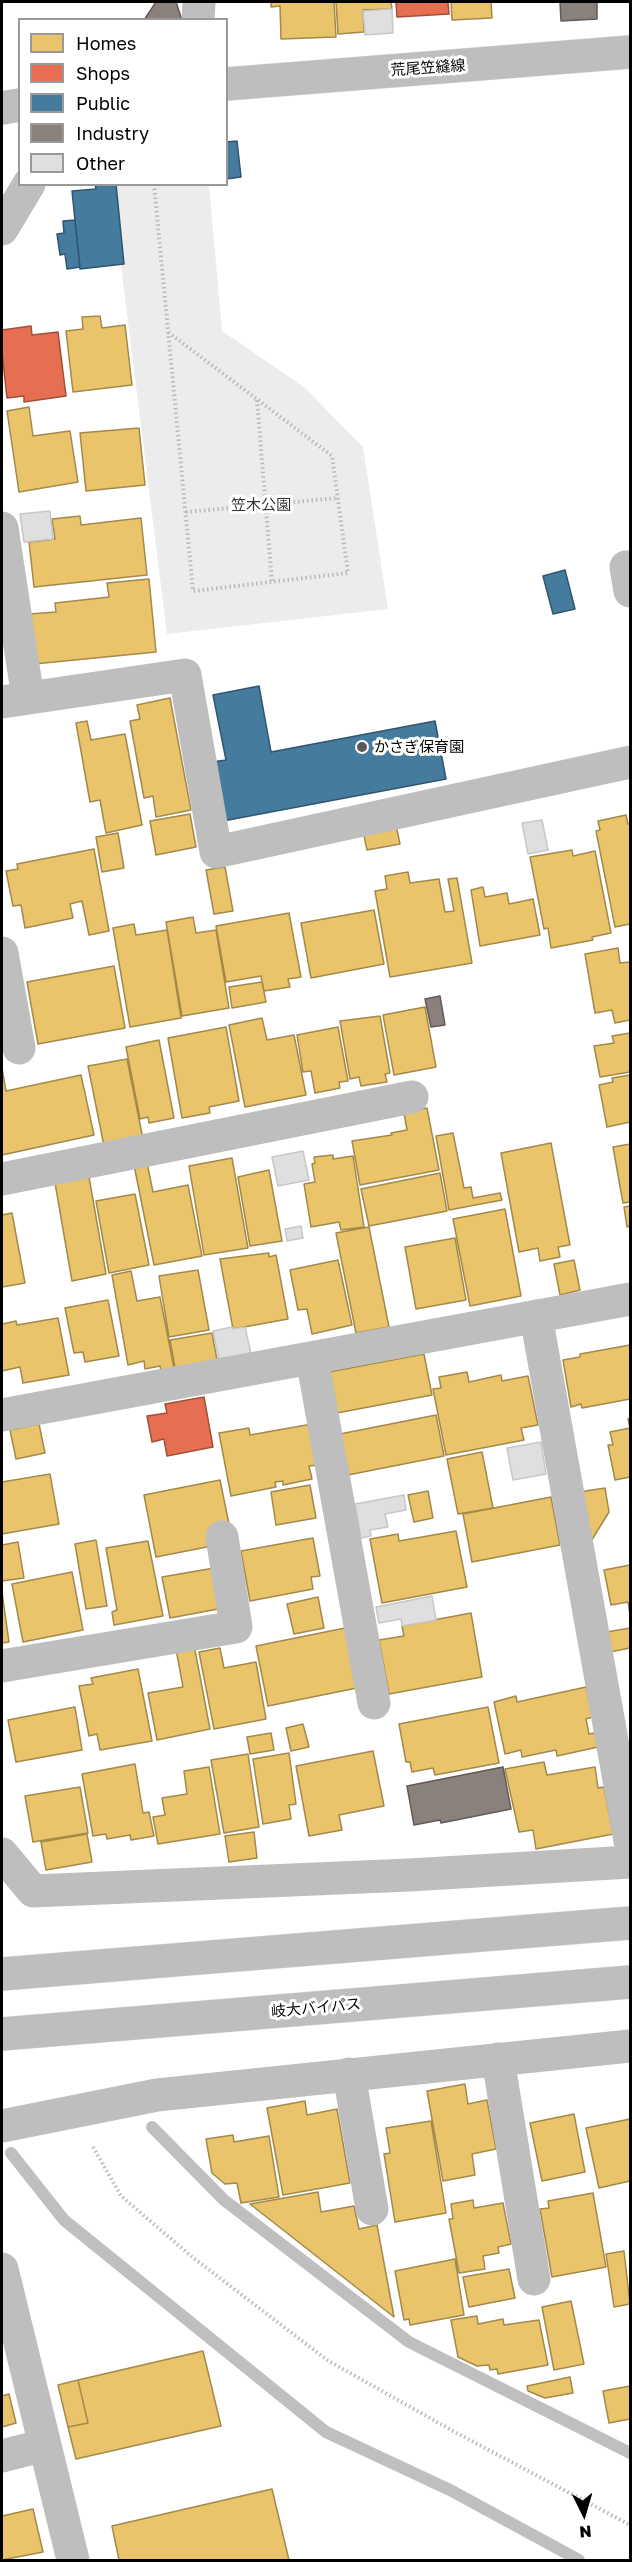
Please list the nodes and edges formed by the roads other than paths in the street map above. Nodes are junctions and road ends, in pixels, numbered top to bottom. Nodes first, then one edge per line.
1 (199, 2) edge
2 (198, 18) edge
3 (630, 52) edge
4 (228, 84) edge
5 (18, 105) edge
6 (2, 108) edge
7 (28, 186) edge
8 (2, 229) edge
9 (2, 528) edge
10 (630, 567) edge
11 (630, 591) edge
12 (15, 700) edge
13 (630, 762) edge
14 (2, 954) edge
15 (19, 1048) dead end
16 (412, 1097) dead end
17 (2, 1179) edge
18 (630, 1299) edge
19 (536, 1316) junction
20 (312, 1358) junction
21 (2, 1416) edge
22 (222, 1537) dead end
23 (2, 1666) edge
24 (374, 1703) dead end
25 (630, 1841) edge
26 (2, 1854) edge
27 (630, 1862) edge
28 (630, 1923) edge
29 (2, 1974) edge
30 (630, 1982) edge
31 (2, 2034) edge
32 (630, 2046) edge
33 (498, 2059) junction
34 (350, 2074) junction
35 (2, 2126) edge
36 (372, 2210) dead end
37 (2, 2269) edge
38 (534, 2279) dead end
39 (45, 2445) junction
40 (2, 2456) edge
41 (73, 2560) edge

1 - 2 main road
3 - 4 main road, 荒尾笠縫線
5 - 6 main road
7 - 8 main road
9 - 12 main road
10 - 11 main road
12 - 13 main road
14 - 15 main road
16 - 17 main road
18 - 19 main road
19 - 20 main road
19 - 25 main road
20 - 21 main road
20 - 24 main road
22 - 23 main road
26 - 27 main road
28 - 29 main road
30 - 31 main road, 岐大バイパス
32 - 33 main road
33 - 34 main road
33 - 38 main road
34 - 35 main road
34 - 36 main road
37 - 39 main road
39 - 40 main road
39 - 41 main road

